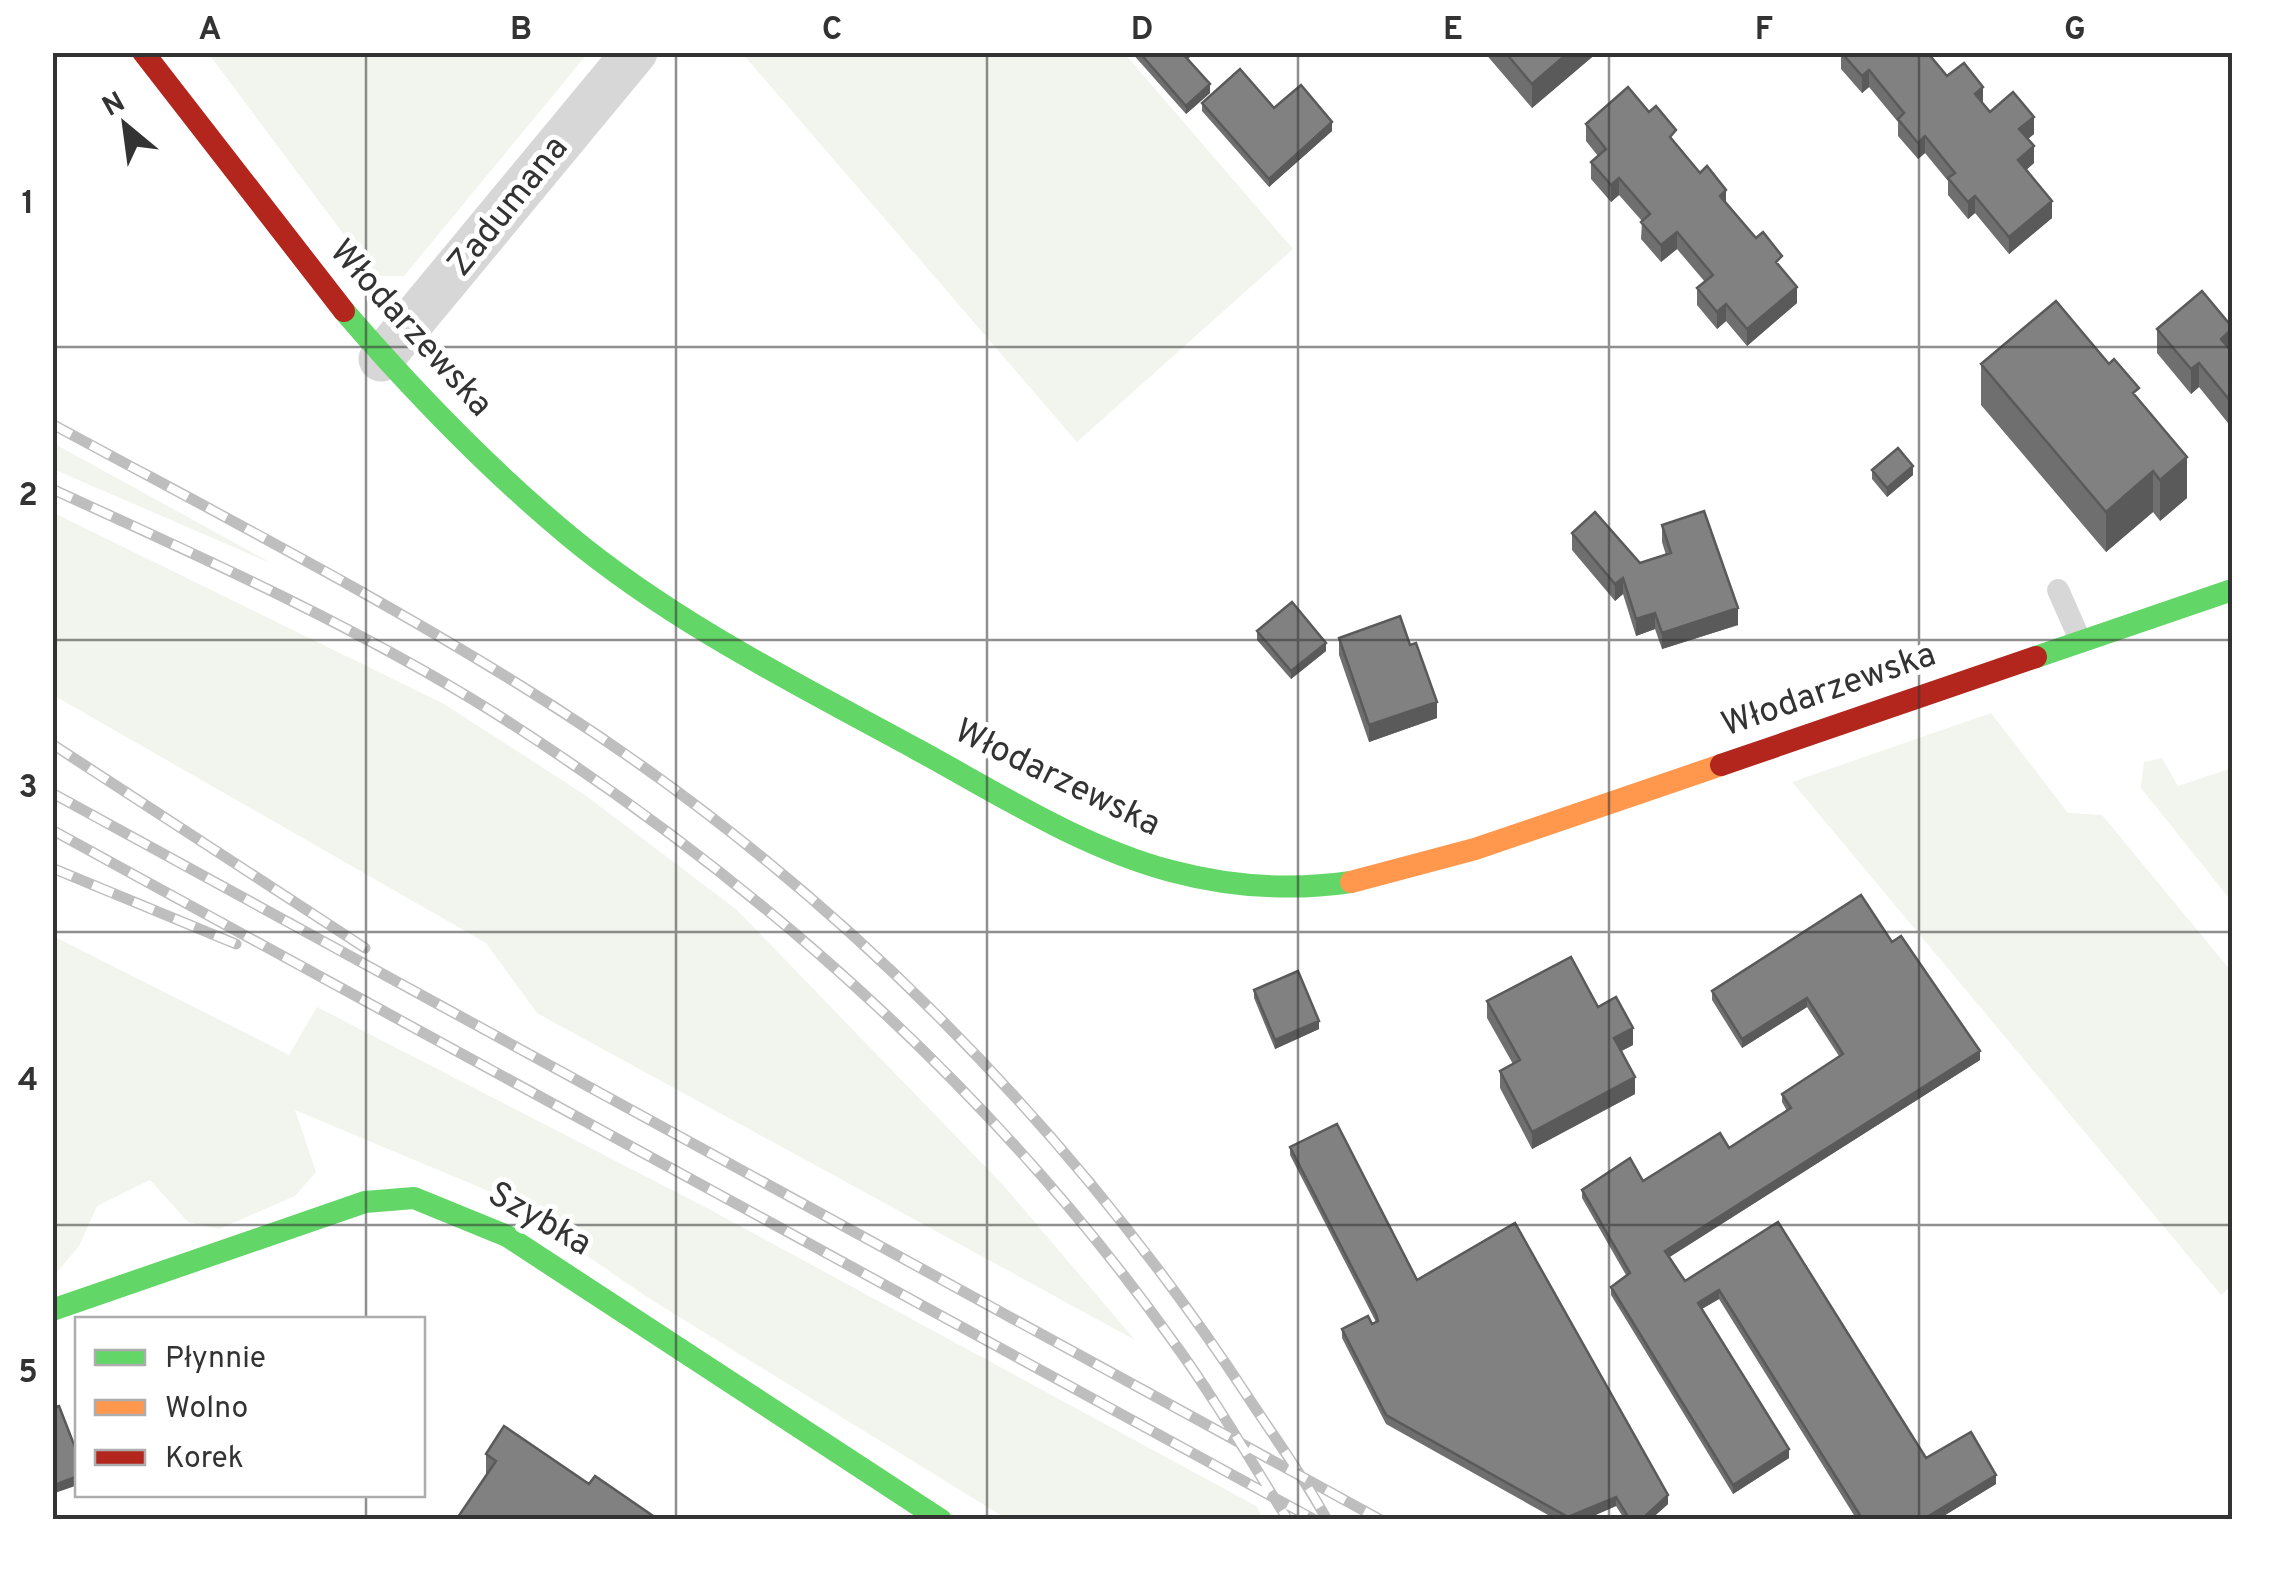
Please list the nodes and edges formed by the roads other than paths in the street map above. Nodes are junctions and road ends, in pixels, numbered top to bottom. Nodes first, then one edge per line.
1 (143, 52) edge
2 (635, 52) edge
3 (382, 359) junction
4 (2058, 590) dead end
5 (2232, 590) edge
6 (2082, 642) junction
7 (52, 1310) edge
8 (942, 1520) edge

1 - 3 street, Włodarzewska
2 - 3 street, Zadumana
3 - 6 street, Włodarzewska
4 - 6 lane
5 - 6 street, Włodarzewska
7 - 8 street, Szybka

